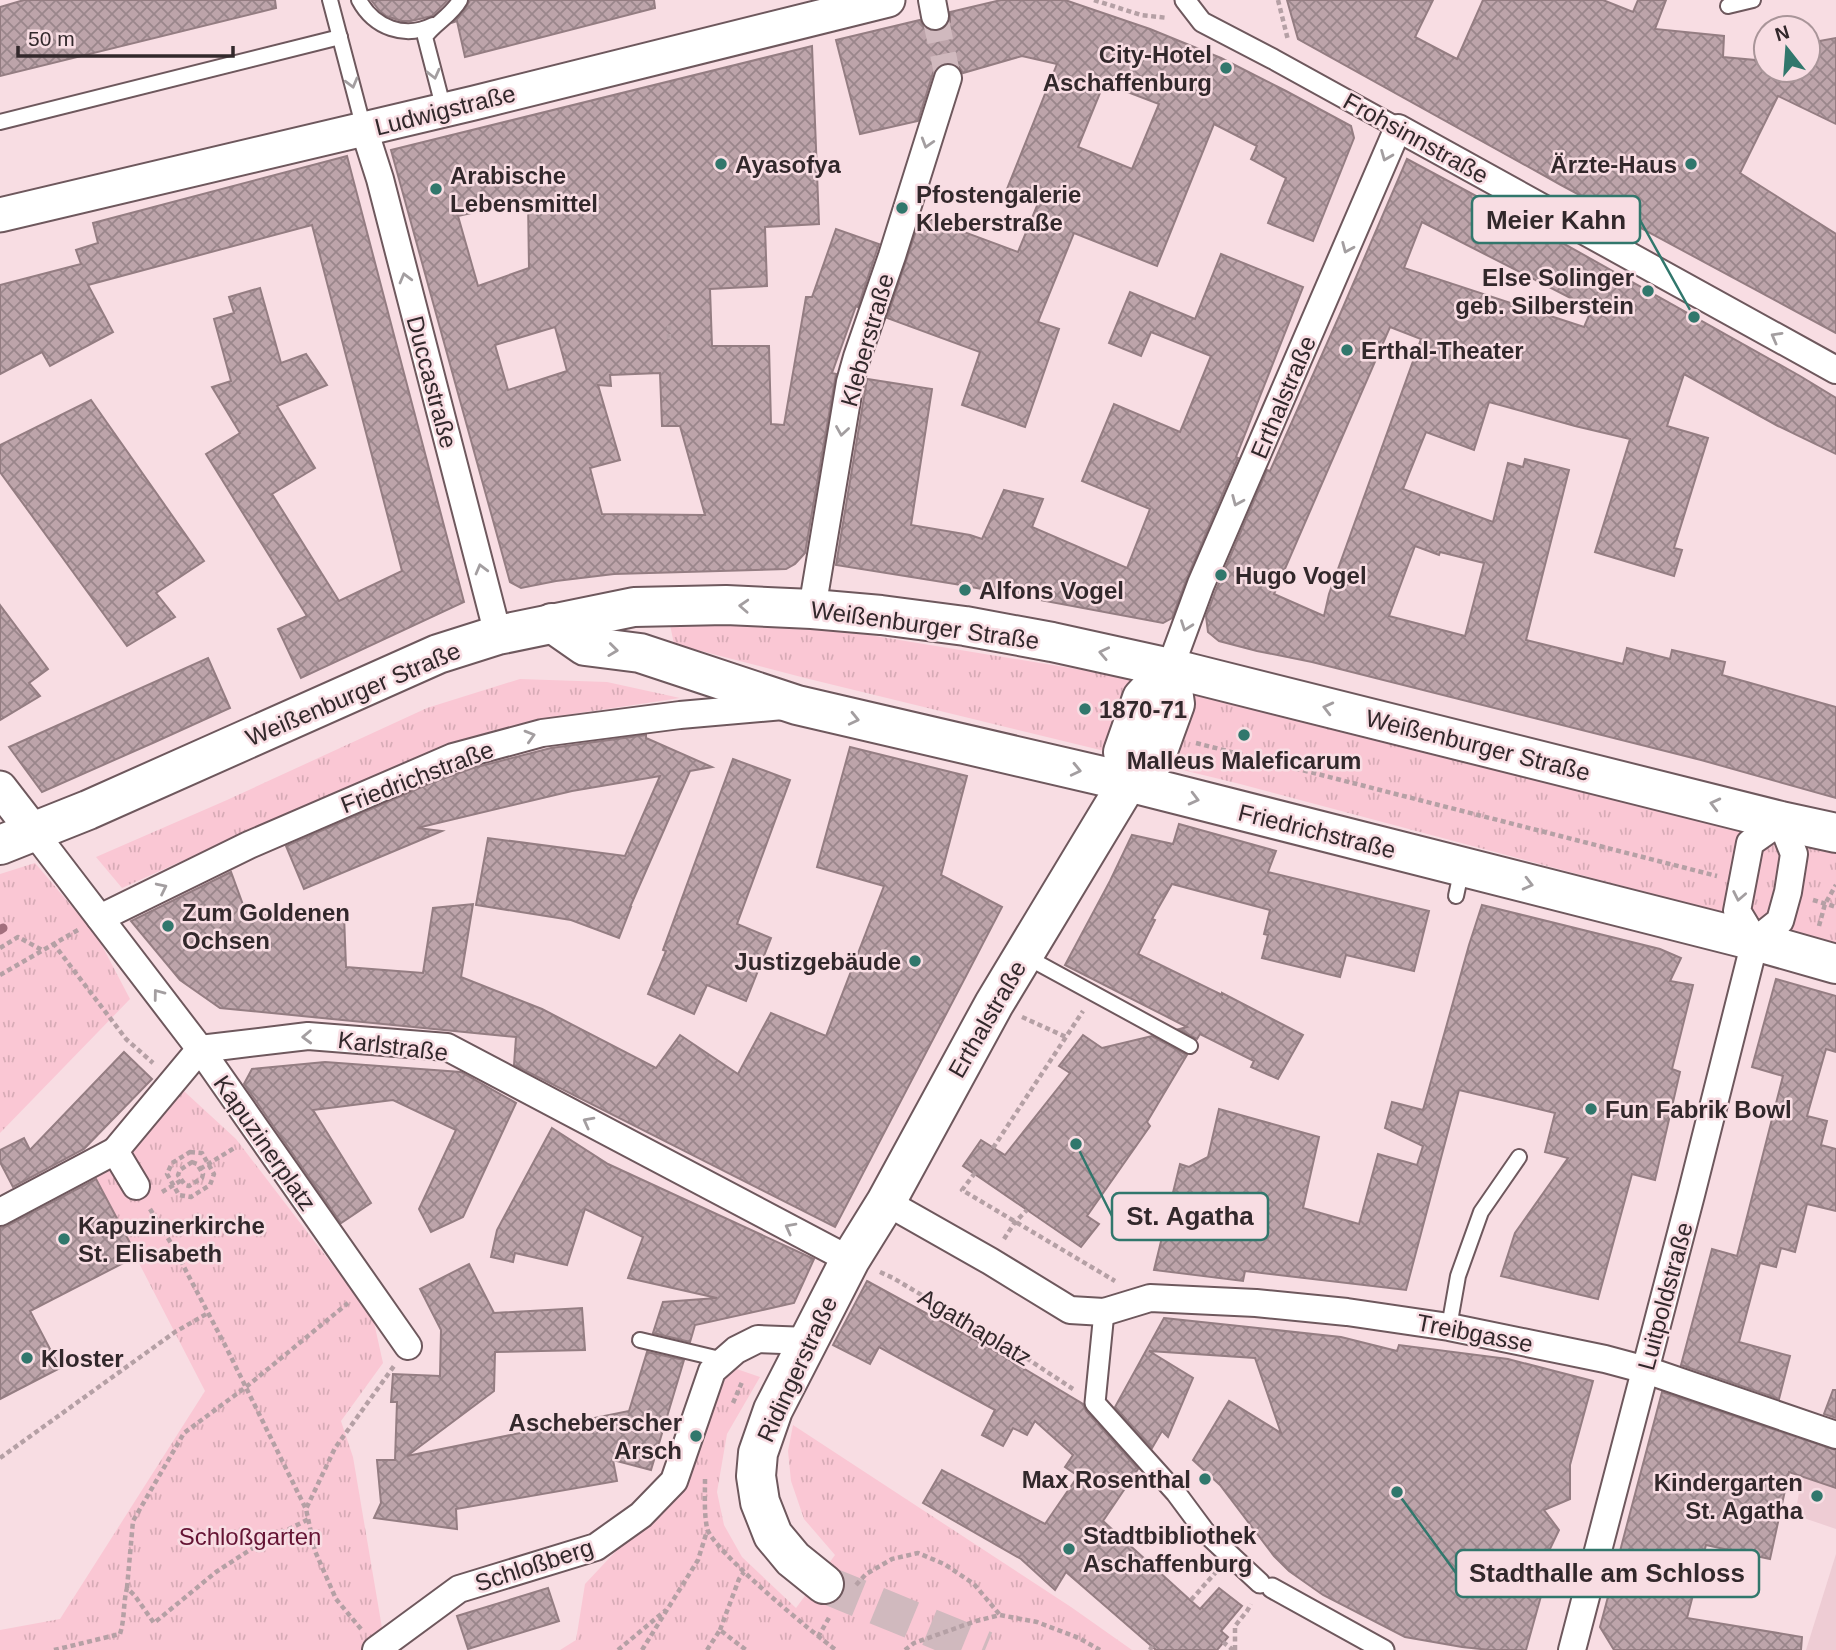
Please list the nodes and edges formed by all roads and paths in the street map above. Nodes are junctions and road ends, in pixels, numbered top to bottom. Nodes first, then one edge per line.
1 (330, 0) edge
2 (359, 0) edge
3 (888, 0) edge
4 (1094, 0) edge
5 (1185, 0) edge
6 (1278, 0) edge
7 (1754, 0) edge
8 (458, 1) edge
9 (1728, 6) dead end
10 (1202, 22) junction
11 (340, 37) junction
12 (1297, 72) junction
13 (948, 78) tunnel mouth
14 (444, 110) junction
15 (0, 122) edge
16 (1398, 128) junction
17 (364, 129) junction
18 (0, 215) edge
19 (669, 323) dead end
20 (668, 339) dead end
21 (1836, 370) edge
22 (812, 609) junction
23 (552, 623) junction
24 (498, 635) junction
25 (1170, 668) junction
26 (797, 705) junction
27 (1195, 743) dead end
28 (1128, 782) junction
29 (0, 788) edge
30 (1781, 821) junction
31 (1836, 833) edge
32 (17, 839) edge
33 (1742, 883) junction
34 (1836, 885) edge
35 (1788, 892) junction
36 (1825, 904) junction
37 (1836, 906) edge
38 (100, 918) junction
39 (1755, 941) junction
40 (53, 943) junction
41 (0, 948) edge
42 (42, 950) junction
43 (1024, 955) junction
44 (1824, 960) edge
45 (0, 975) edge
46 (994, 1004) junction
47 (1084, 1009) dead end
48 (1066, 1037) junction
49 (1190, 1046) dead end
50 (200, 1049) junction
51 (173, 1082) junction
52 (993, 1148) dead end
53 (115, 1151) junction
54 (181, 1157) junction
55 (1519, 1157) dead end
56 (208, 1164) junction
57 (186, 1166) junction
58 (200, 1169) junction
59 (975, 1173) dead end
60 (182, 1180) junction
61 (196, 1182) junction
62 (173, 1185) junction
63 (136, 1186) joint
64 (201, 1191) junction
65 (886, 1202) junction
66 (1027, 1210) dead end
67 (0, 1212) edge
68 (1014, 1222) junction
69 (850, 1259) junction
70 (367, 1287) junction
71 (1150, 1298) junction
72 (1104, 1312) junction
73 (208, 1313) junction
74 (1450, 1327) junction
75 (640, 1340) dead end
76 (809, 1340) junction
77 (408, 1346) joint
78 (724, 1360) junction
79 (1646, 1370) junction
80 (246, 1387) junction
81 (1095, 1403) junction
82 (1836, 1435) edge
83 (0, 1458) edge
84 (306, 1509) junction
85 (309, 1519) junction
86 (707, 1531) dead end
87 (1230, 1555) junction
88 (744, 1572) dead end
89 (1266, 1585) junction
90 (127, 1588) junction
91 (835, 1596) junction
92 (1191, 1600) dead end
93 (669, 1606) junction
94 (792, 1614) dead end
95 (1000, 1615) junction
96 (720, 1629) junction
97 (818, 1637) junction
98 (1223, 1642) dead end
99 (377, 1649) edge
100 (54, 1650) edge
101 (618, 1650) edge
102 (642, 1650) edge
103 (707, 1650) edge
104 (746, 1650) edge
105 (836, 1650) edge
106 (905, 1650) edge
107 (1100, 1650) edge
108 (1234, 1650) edge
109 (1384, 1650) edge
110 (1572, 1650) edge

1 - 11 lane
2 - 8 lane
3 - 14 street, Ludwigstraße
4 - 10 path
5 - 10 street, Frohsinnstraße
6 - 12 path
7 - 9 lane
8 -> 14 lane
10 - 12 street, Frohsinnstraße
11 - 15 lane
11 -> 17 lane
12 - 16 street, Frohsinnstraße
13 -> 22 street, Kleberstraße
14 - 17 street, Ludwigstraße
21 -> 16 street, Frohsinnstraße
16 -> 25 street, Erthalstraße
17 - 18 street, Ludwigstraße
24 -> 17 street, Duccastraße
19 - 20 path
22 -> 23 main road, Weißenburger Straße
25 -> 22 main road, Weißenburger Straße
23 - 24 main road, Weißenburger Straße
23 -> 26 main road, Friedrichstraße
24 - 32 main road, Weißenburger Straße
25 - 28 main road, Erthalstraße
30 -> 25 main road, Weißenburger Straße
26 -> 28 main road, Friedrichstraße
38 -> 26 street, Friedrichstraße
27 - 33 path
28 -> 39 main road, Friedrichstraße
28 - 43 main road, Erthalstraße
29 - 32 street
30 - 31 main road, Weißenburger Straße
30 - 33 street
30 - 35 street
32 - 38 street
33 -> 39 street
34 - 36 path
35 - 36 path
35 - 39 street
36 - 37 path
36 - 44 path
38 - 40 path
50 -> 38 street
39 - 44 main road, Friedrichstraße
39 - 79 street, Luitpoldstraße
40 - 42 path
40 - 51 path
41 - 42 path
42 - 45 path
43 - 46 main road, Erthalstraße
43 - 49 lane
46 - 48 path
46 - 65 main road, Erthalstraße
47 - 48 path
48 - 52 path
50 - 51 street, Kapuzinerplatz
69 -> 50 street, Karlstraße
50 - 70 street, Kapuzinerplatz
51 - 53 street, Kapuzinerplatz
53 - 63 street
53 - 67 street, Kapuzinerplatz
54 - 56 path
54 - 57 path
54 - 62 path
55 - 74 lane
56 - 58 path
56 - 64 path
57 - 58 path
57 - 60 path
58 - 61 path
59 - 68 path
60 - 61 path
60 - 62 path
61 - 64 path
62 - 64 path
63 - 73 path
65 - 69 main road, Erthalstraße
65 - 72 street
66 - 68 path
68 - 71 path
69 - 76 main road, Ridingerstraße
69 - 81 path, Agathaplatz
70 - 77 street, Kapuzinerplatz
70 - 80 path
71 - 72 street, Treibgasse
71 - 74 street, Treibgasse
72 - 81 street
73 - 80 path
73 - 83 path
74 - 79 street, Treibgasse
75 - 78 lane
76 - 78 street, Schloßberg
76 - 91 main road, Ridingerstraße
77 - 84 path
78 - 99 street, Schloßberg
79 - 82 street, Treibgasse
79 - 110 street, Luitpoldstraße
80 - 84 path
80 - 90 path
81 - 87 street
84 - 85 path
85 - 90 path
85 - 99 path
86 - 93 path
87 - 89 street
87 - 92 path
88 - 96 path
89 - 108 path
89 - 109 street
90 - 100 path
91 - 95 path
91 - 97 path
93 - 101 path
93 - 102 path
94 - 97 path
95 - 106 path
95 - 107 path
96 - 103 path
96 - 104 path
97 - 105 path
98 - 108 path

